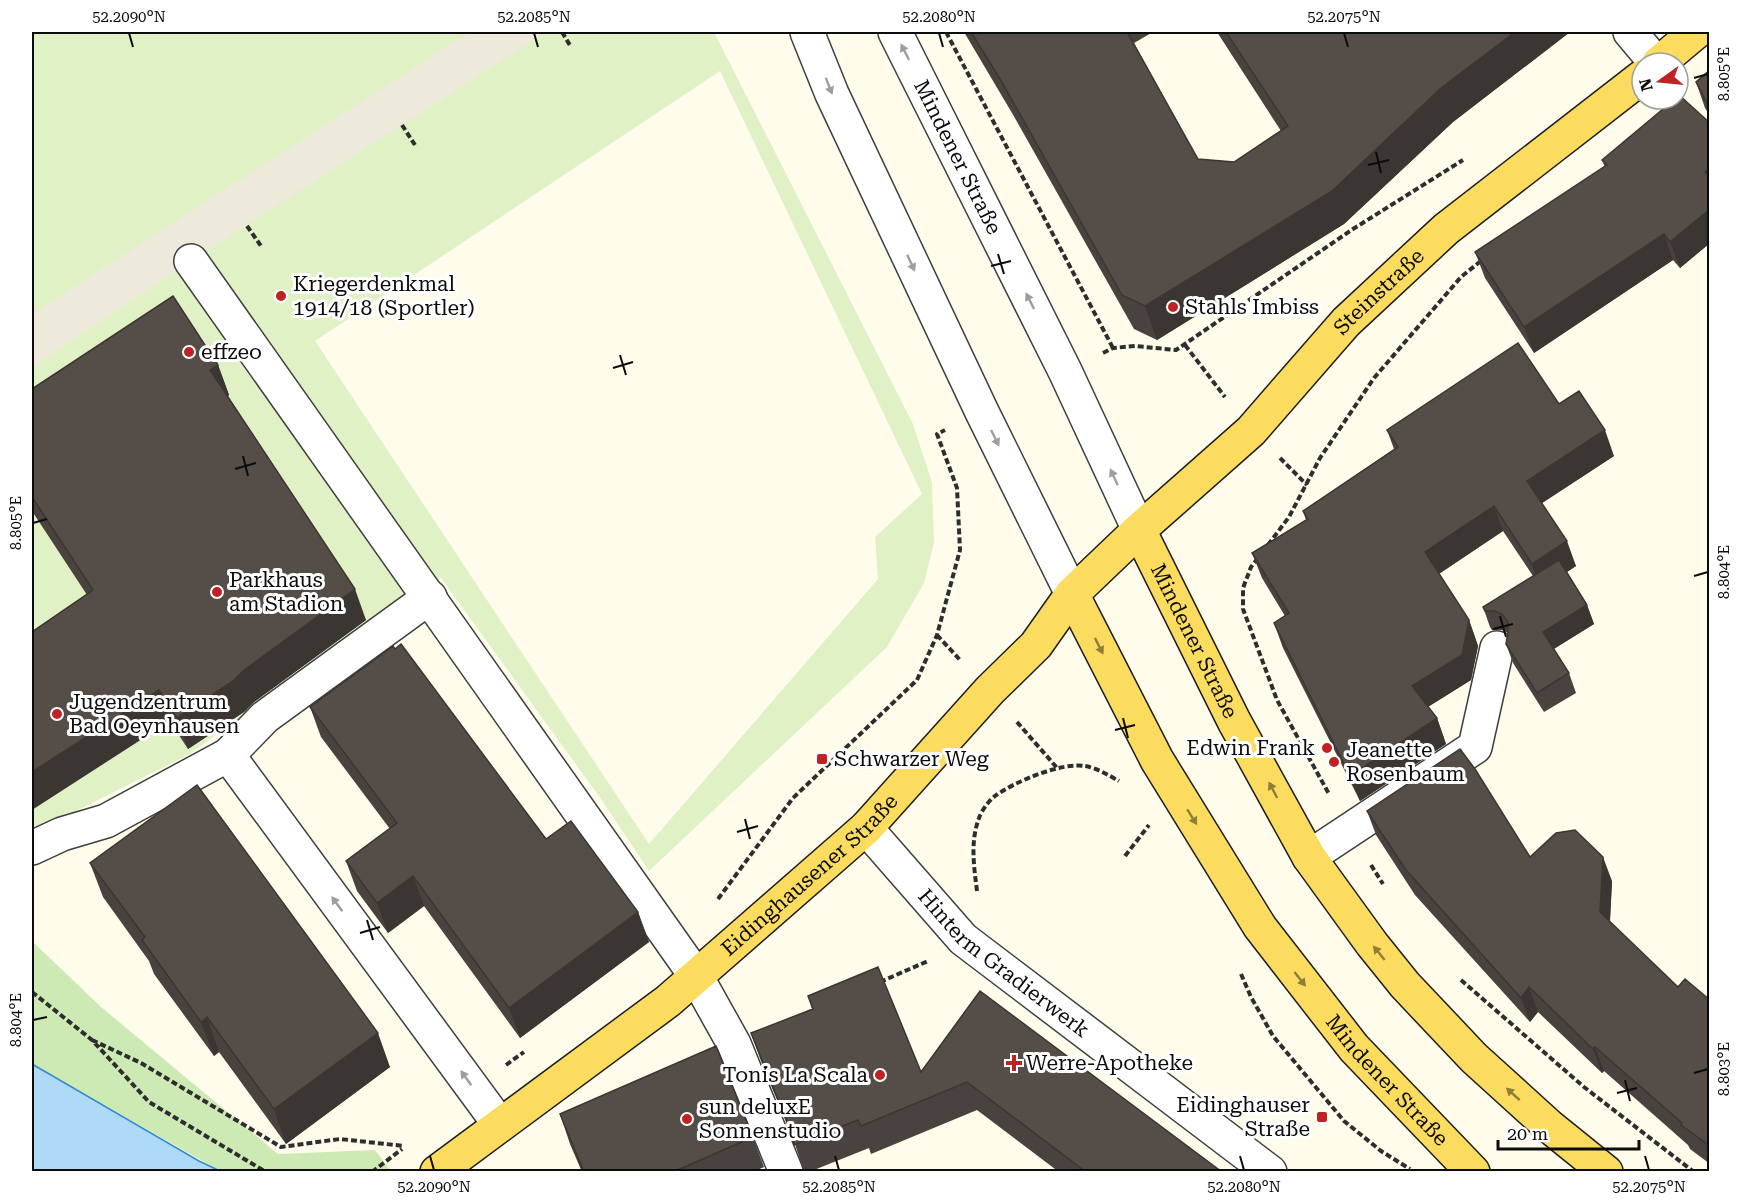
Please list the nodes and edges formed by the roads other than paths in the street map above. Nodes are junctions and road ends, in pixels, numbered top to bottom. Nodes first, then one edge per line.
1 (807, 32) edge
2 (895, 32) edge
3 (1630, 32) edge
4 (1696, 32) edge
5 (1647, 51) edge
6 (1673, 51) edge
7 (1630, 86) edge
8 (191, 261) dead end
9 (1139, 530) junction
10 (1072, 594) junction
11 (430, 597) junction
12 (1497, 648) dead end
13 (228, 755) junction
14 (866, 828) junction
15 (32, 848) edge
16 (1309, 857) junction
17 (696, 976) junction
18 (500, 1125) junction
19 (437, 1172) edge
20 (786, 1172) edge
21 (1269, 1172) edge
22 (1473, 1172) edge
23 (1606, 1172) edge

1 -> 10 street, Mindener Straße
9 -> 2 street, Mindener Straße
3 - 5 street
4 - 6 main road
7 - 9 main road, Steinstraße
8 - 11 street
9 - 10 main road, Eidinghausener Straße
16 -> 9 main road, Mindener Straße
10 - 14 main road, Eidinghausener Straße
10 -> 22 main road, Mindener Straße
11 - 13 street
11 - 17 street
12 - 16 street
13 - 15 street
18 -> 13 street
14 - 17 main road, Eidinghausener Straße
14 - 21 street, Hinterm Gradierwerk
23 -> 16 main road, Mindener Straße
17 - 18 main road, Eidinghausener Straße
17 - 20 street
18 - 19 main road, Eidinghausener Straße

